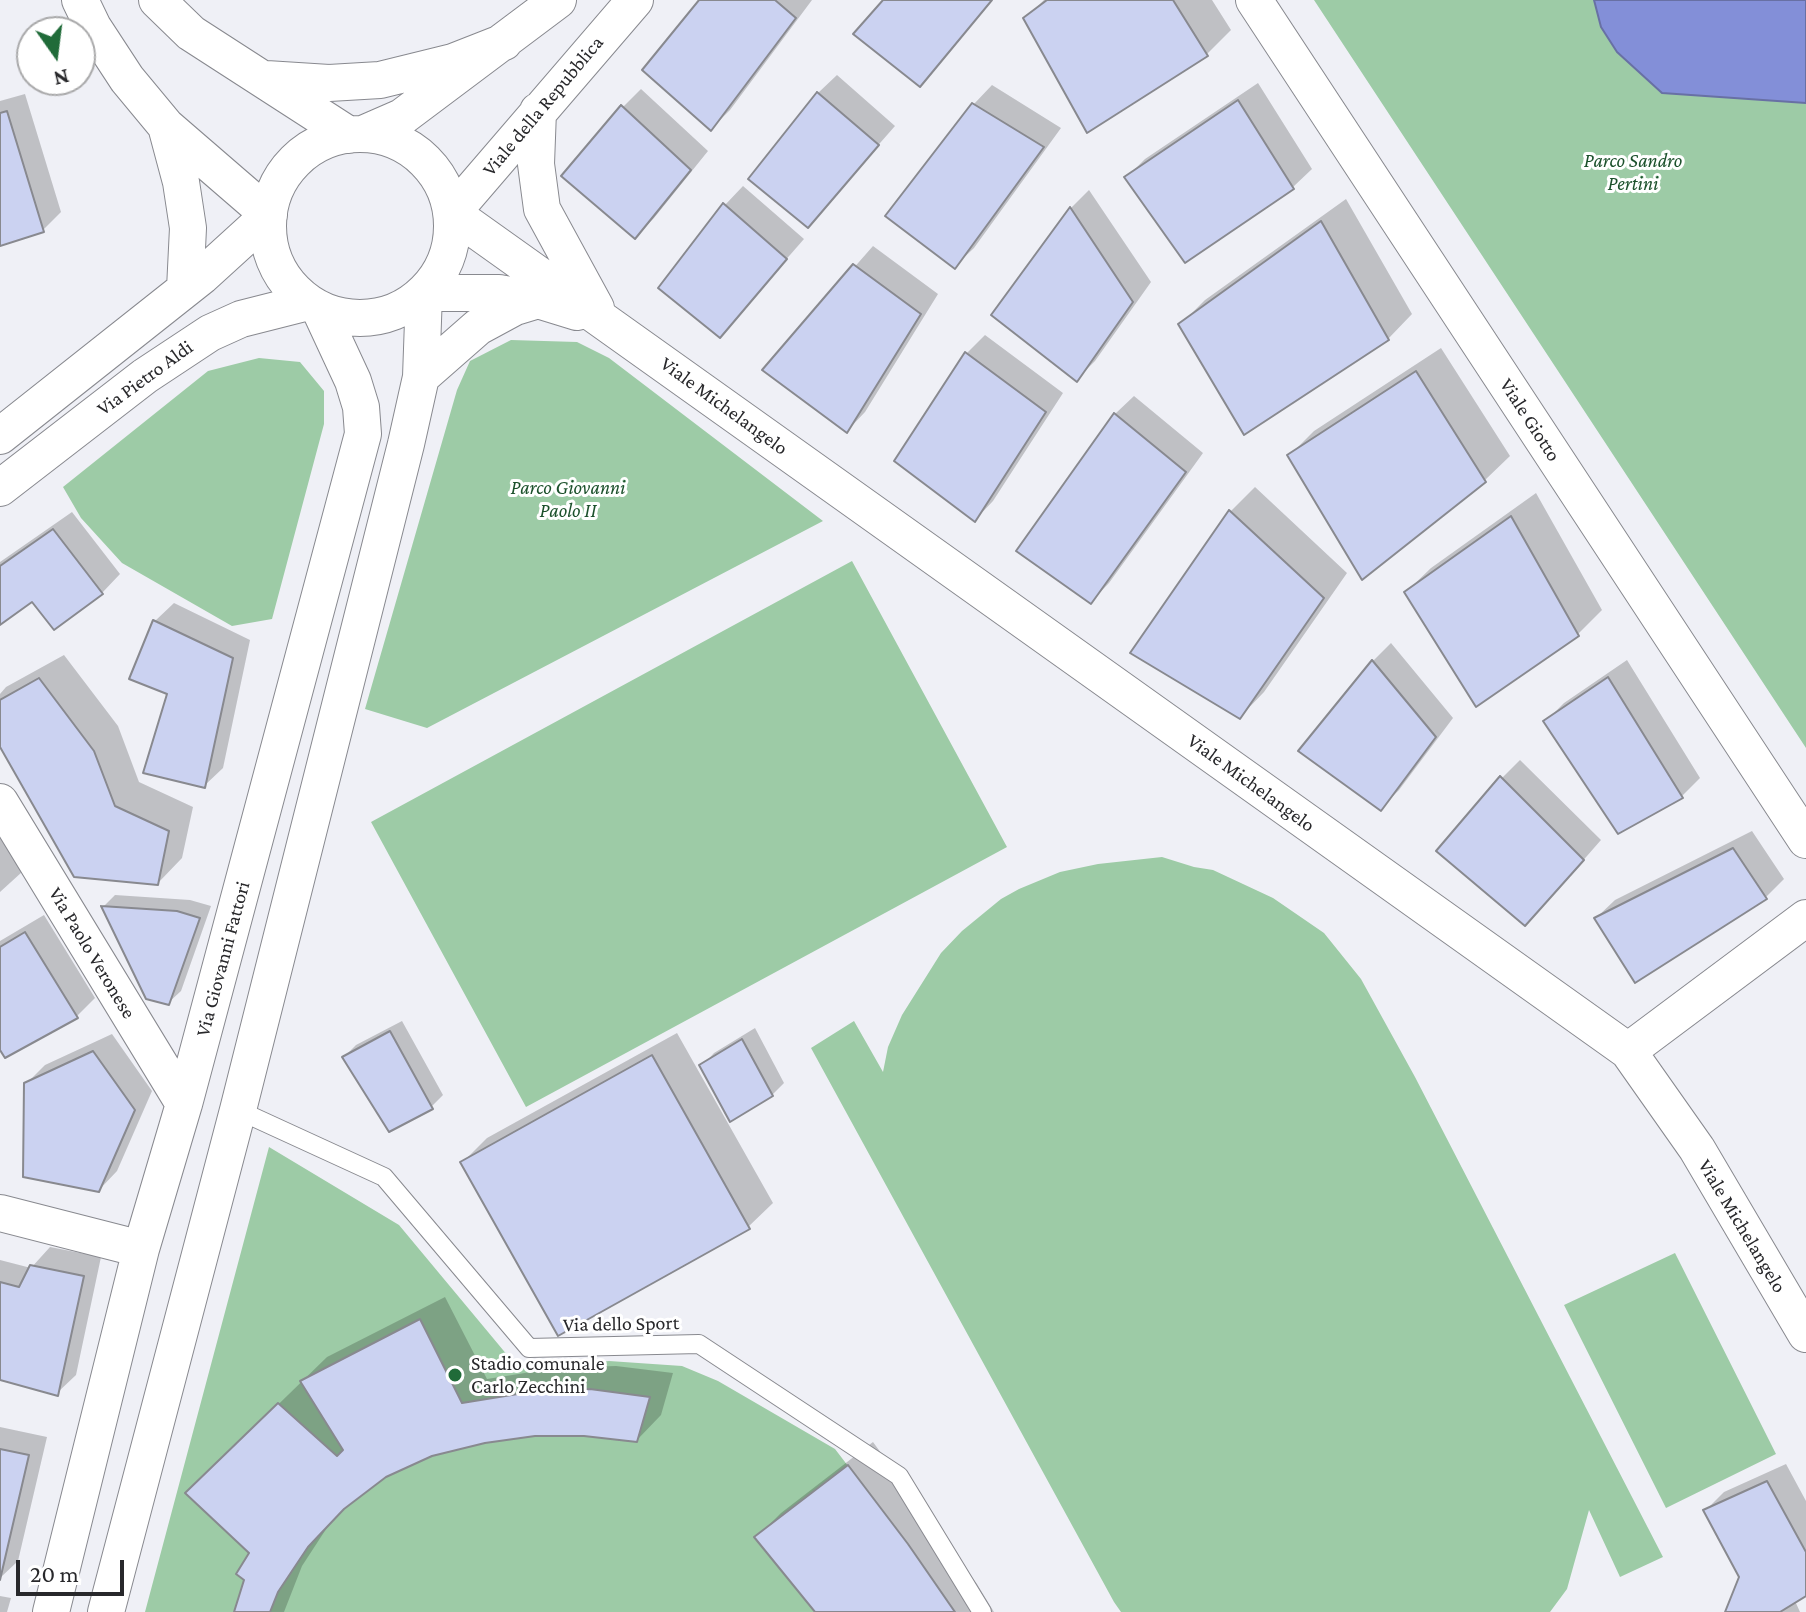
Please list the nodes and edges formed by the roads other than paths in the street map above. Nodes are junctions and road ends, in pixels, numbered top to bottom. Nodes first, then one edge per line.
1 (80, 0) edge
2 (157, 0) edge
3 (558, 0) edge
4 (635, 0) edge
5 (1254, 0) edge
6 (504, 42) junction
7 (266, 79) junction
8 (538, 111) junction
9 (166, 126) junction
10 (356, 134) junction
11 (452, 213) junction
12 (269, 215) junction
13 (185, 289) junction
14 (424, 293) junction
15 (538, 300) junction
16 (314, 306) junction
17 (602, 319) junction
18 (421, 377) junction
19 (0, 436) edge
20 (0, 488) edge
21 (0, 802) edge
22 (1806, 840) edge
23 (1806, 918) edge
24 (1628, 1051) junction
25 (184, 1104) junction
26 (238, 1110) junction
27 (0, 1213) edge
28 (141, 1249) junction
29 (1806, 1334) edge
30 (51, 1612) edge
31 (106, 1612) edge
32 (982, 1612) edge

1 - 9 street
2 - 7 street
3 - 6 street
4 - 8 street, Viale della Repubblica
5 - 22 street, Viale Giotto
6 - 7 street
6 - 10 street
7 - 10 street
8 - 11 street, Viale della Repubblica
8 - 17 street, Viale Michelangelo
9 - 12 street
9 - 13 street
10 - 11 street
10 - 12 street
11 - 14 street
11 - 17 street, Viale Michelangelo
12 - 13 street, Via Pietro Aldi
12 - 16 street
13 - 19 street, Via Pietro Aldi
14 - 15 street, Viale Michelangelo
14 - 16 street
14 - 18 street
15 - 17 street, Viale Michelangelo
15 - 18 street
16 - 20 street, Via Pietro Aldi
16 - 25 street, Via Giovanni Fattori
17 - 24 street, Viale Michelangelo
18 - 26 street
21 - 25 street, Via Paolo Veronese
23 - 24 street
24 - 29 street, Viale Michelangelo
25 - 28 street, Via Giovanni Fattori
26 - 31 street
26 - 32 lane, Via dello Sport
27 - 28 street
28 - 30 street, Via Giovanni Fattori

